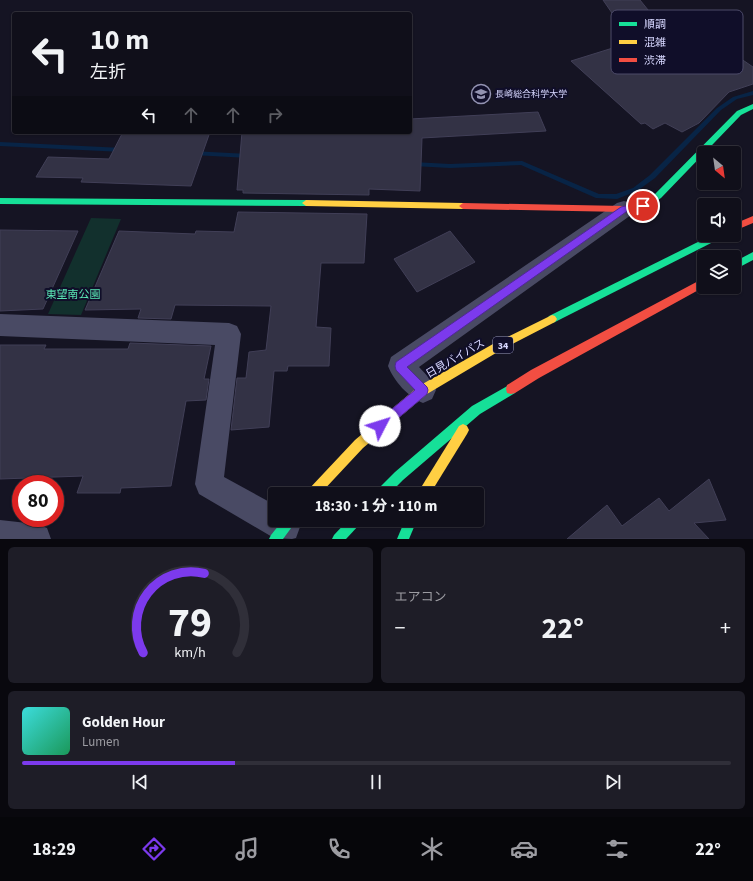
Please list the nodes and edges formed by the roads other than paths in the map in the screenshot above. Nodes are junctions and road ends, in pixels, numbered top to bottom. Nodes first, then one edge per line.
1 (753, 106) edge
2 (0, 201) edge
3 (624, 209) junction
4 (753, 219) edge
5 (741, 225) edge
6 (706, 242) edge
7 (753, 256) edge
8 (741, 262) edge
9 (697, 286) edge
10 (0, 325) edge
11 (423, 390) junction
12 (476, 410) junction
13 (319, 487) edge
14 (388, 487) edge
15 (427, 487) edge
16 (349, 527) edge
17 (408, 527) edge
18 (285, 530) edge
19 (0, 535) edge
20 (36, 539) edge
21 (338, 539) edge
22 (403, 539) edge

1 - 3 main road
2 - 3 main road
3 - 11 street
4 - 5 main road
6 - 11 main road, 日見バイパス / 34
7 - 8 main road
9 - 12 main road
10 - 18 street
11 - 13 main road, 日見バイパス / 34
12 - 14 main road
12 - 15 main road
16 - 21 main road
17 - 22 main road
19 - 20 street

